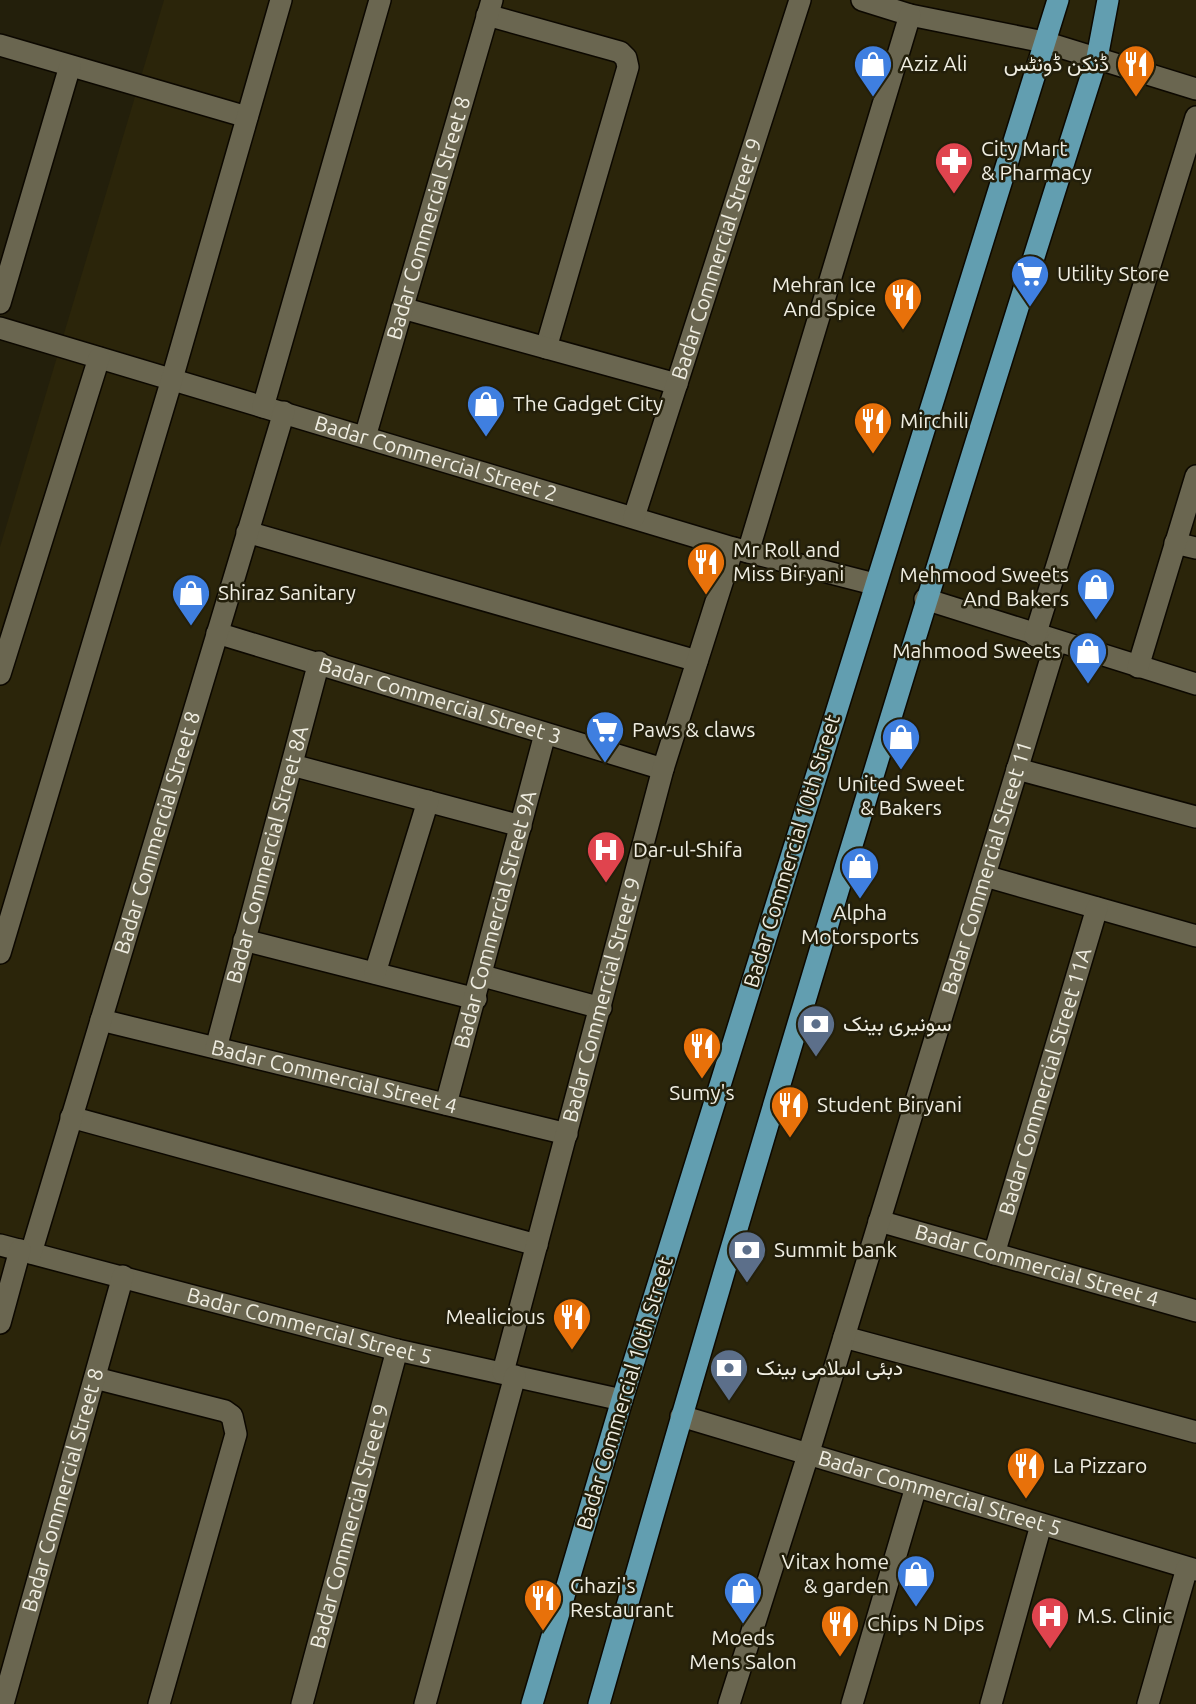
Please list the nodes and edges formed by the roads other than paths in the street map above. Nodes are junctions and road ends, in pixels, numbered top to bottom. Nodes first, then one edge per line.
1 (281, 0) edge
2 (380, 0) edge
3 (800, 0) edge
4 (862, 0) edge
5 (1058, 0) edge
6 (1108, 0) edge
7 (489, 7) edge
8 (910, 15) junction
9 (1044, 43) junction
10 (0, 45) edge
11 (1097, 58) junction
12 (70, 66) junction
13 (1196, 89) edge
14 (247, 117) junction
15 (1196, 117) edge
16 (0, 303) edge
17 (402, 308) junction
18 (0, 328) edge
19 (546, 348) junction
20 (99, 358) junction
21 (172, 379) junction
22 (677, 384) junction
23 (274, 409) junction
24 (365, 436) junction
25 (1196, 476) edge
26 (634, 517) junction
27 (247, 532) junction
28 (1186, 545) edge
29 (741, 550) junction
30 (874, 584) junction
31 (925, 599) junction
32 (217, 633) junction
33 (1035, 636) junction
34 (1056, 642) junction
35 (697, 661) junction
36 (319, 662) junction
37 (1138, 667) junction
38 (0, 674) edge
39 (1196, 684) edge
40 (545, 734) junction
41 (292, 765) junction
42 (663, 769) junction
43 (1017, 769) junction
44 (428, 801) junction
45 (1196, 817) edge
46 (521, 826) junction
47 (985, 876) junction
48 (1097, 908) junction
49 (1196, 936) edge
50 (244, 940) junction
51 (0, 953) edge
52 (375, 973) junction
53 (483, 976) junction
54 (476, 999) junction
55 (601, 1008) junction
56 (101, 1020) junction
57 (216, 1048) junction
58 (446, 1104) junction
59 (71, 1117) junction
60 (567, 1134) junction
61 (879, 1221) junction
62 (537, 1245) junction
63 (17, 1249) edge
64 (993, 1254) junction
65 (123, 1276) junction
66 (1196, 1311) edge
67 (0, 1323) edge
68 (844, 1337) junction
69 (397, 1350) junction
70 (509, 1374) junction
71 (95, 1378) junction
72 (622, 1400) junction
73 (681, 1416) junction
74 (1196, 1432) edge
75 (808, 1455) junction
76 (916, 1487) junction
77 (1041, 1525) junction
78 (1192, 1569) edge
79 (3, 1704) edge
80 (159, 1704) edge
81 (302, 1704) edge
82 (425, 1704) edge
83 (532, 1704) edge
84 (599, 1704) edge
85 (729, 1704) edge
86 (852, 1704) edge
87 (991, 1704) edge
88 (1149, 1704) edge

1 - 14 street
2 - 23 street, Badar Commercial Street 8
3 - 22 street, Badar Commercial Street 9
4 - 8 street
5 - 9 main road, Badar Commercial 10th Street
6 - 11 main road
7 - 17 street, Badar Commercial Street 8
7 - 19 street
8 - 9 street
8 - 29 street, Badar Commercial Street 9
9 - 11 street
9 - 30 main road, Badar Commercial 10th Street
10 - 12 street
11 - 13 street
11 - 31 main road
12 - 14 street
12 - 16 street
14 - 21 street
15 - 33 street
17 - 19 street
17 - 24 street, Badar Commercial Street 8
18 - 20 street, Badar Commercial Street 2
19 - 22 street
20 - 21 street, Badar Commercial Street 2
20 - 38 street
21 - 23 street, Badar Commercial Street 2
21 - 51 street
22 - 26 street, Badar Commercial Street 9
23 - 24 street, Badar Commercial Street 2
23 - 27 street, Badar Commercial Street 8
24 - 26 street, Badar Commercial Street 2
25 - 28 street
26 - 29 street, Badar Commercial Street 2
27 - 32 street, Badar Commercial Street 8
27 - 35 street
28 - 37 street
29 - 30 street, Badar Commercial Street 2
29 - 35 street, Badar Commercial Street 9
30 - 72 main road, Badar Commercial 10th Street
31 - 33 street
31 - 73 main road
32 - 36 street, Badar Commercial Street 3
32 - 56 street, Badar Commercial Street 8
33 - 34 street
34 - 37 street
34 - 43 street, Badar Commercial Street 11
35 - 42 street, Badar Commercial Street 9
36 - 40 street, Badar Commercial Street 3
36 - 41 street, Badar Commercial Street 8A
37 - 39 street
40 - 42 street, Badar Commercial Street 3
40 - 46 street, Badar Commercial Street 9A
41 - 44 street
41 - 50 street, Badar Commercial Street 8A
42 - 55 street, Badar Commercial Street 9
43 - 45 street
43 - 47 street, Badar Commercial Street 11
44 - 46 street
44 - 52 street
46 - 53 street, Badar Commercial Street 9A
47 - 48 street
47 - 61 street, Badar Commercial Street 11
48 - 49 street
48 - 64 street, Badar Commercial Street 11A
50 - 52 street
50 - 57 street, Badar Commercial Street 8A
52 - 54 street
53 - 54 street, Badar Commercial Street 9A
53 - 55 street
54 - 58 street, Badar Commercial Street 9A
55 - 60 street, Badar Commercial Street 9
56 - 57 street, Badar Commercial Street 4
56 - 59 street, Badar Commercial Street 8
57 - 58 street, Badar Commercial Street 4
58 - 60 street, Badar Commercial Street 4
59 - 62 street
59 - 63 street, Badar Commercial Street 8
60 - 62 street, Badar Commercial Street 9
61 - 64 street, Badar Commercial Street 4
61 - 68 street, Badar Commercial Street 11
62 - 70 street, Badar Commercial Street 9
63 - 65 street, Badar Commercial Street 5
63 - 67 street, Badar Commercial Street 8
64 - 66 street, Badar Commercial Street 4
65 - 69 street, Badar Commercial Street 5
65 - 71 street, Badar Commercial Street 8
68 - 74 street
68 - 75 street, Badar Commercial Street 11
69 - 70 street, Badar Commercial Street 5
69 - 81 street, Badar Commercial Street 9
70 - 72 street, Badar Commercial Street 5
70 - 82 street, Badar Commercial Street 9
71 - 79 street, Badar Commercial Street 8
71 - 80 street
72 - 83 main road, Badar Commercial 10th Street
73 - 75 street, Badar Commercial Street 5
73 - 84 main road
75 - 76 street, Badar Commercial Street 5
75 - 85 street, Badar Commercial Street 11
76 - 77 street, Badar Commercial Street 5
76 - 86 street
77 - 78 street, Badar Commercial Street 5
77 - 87 street
78 - 88 street

